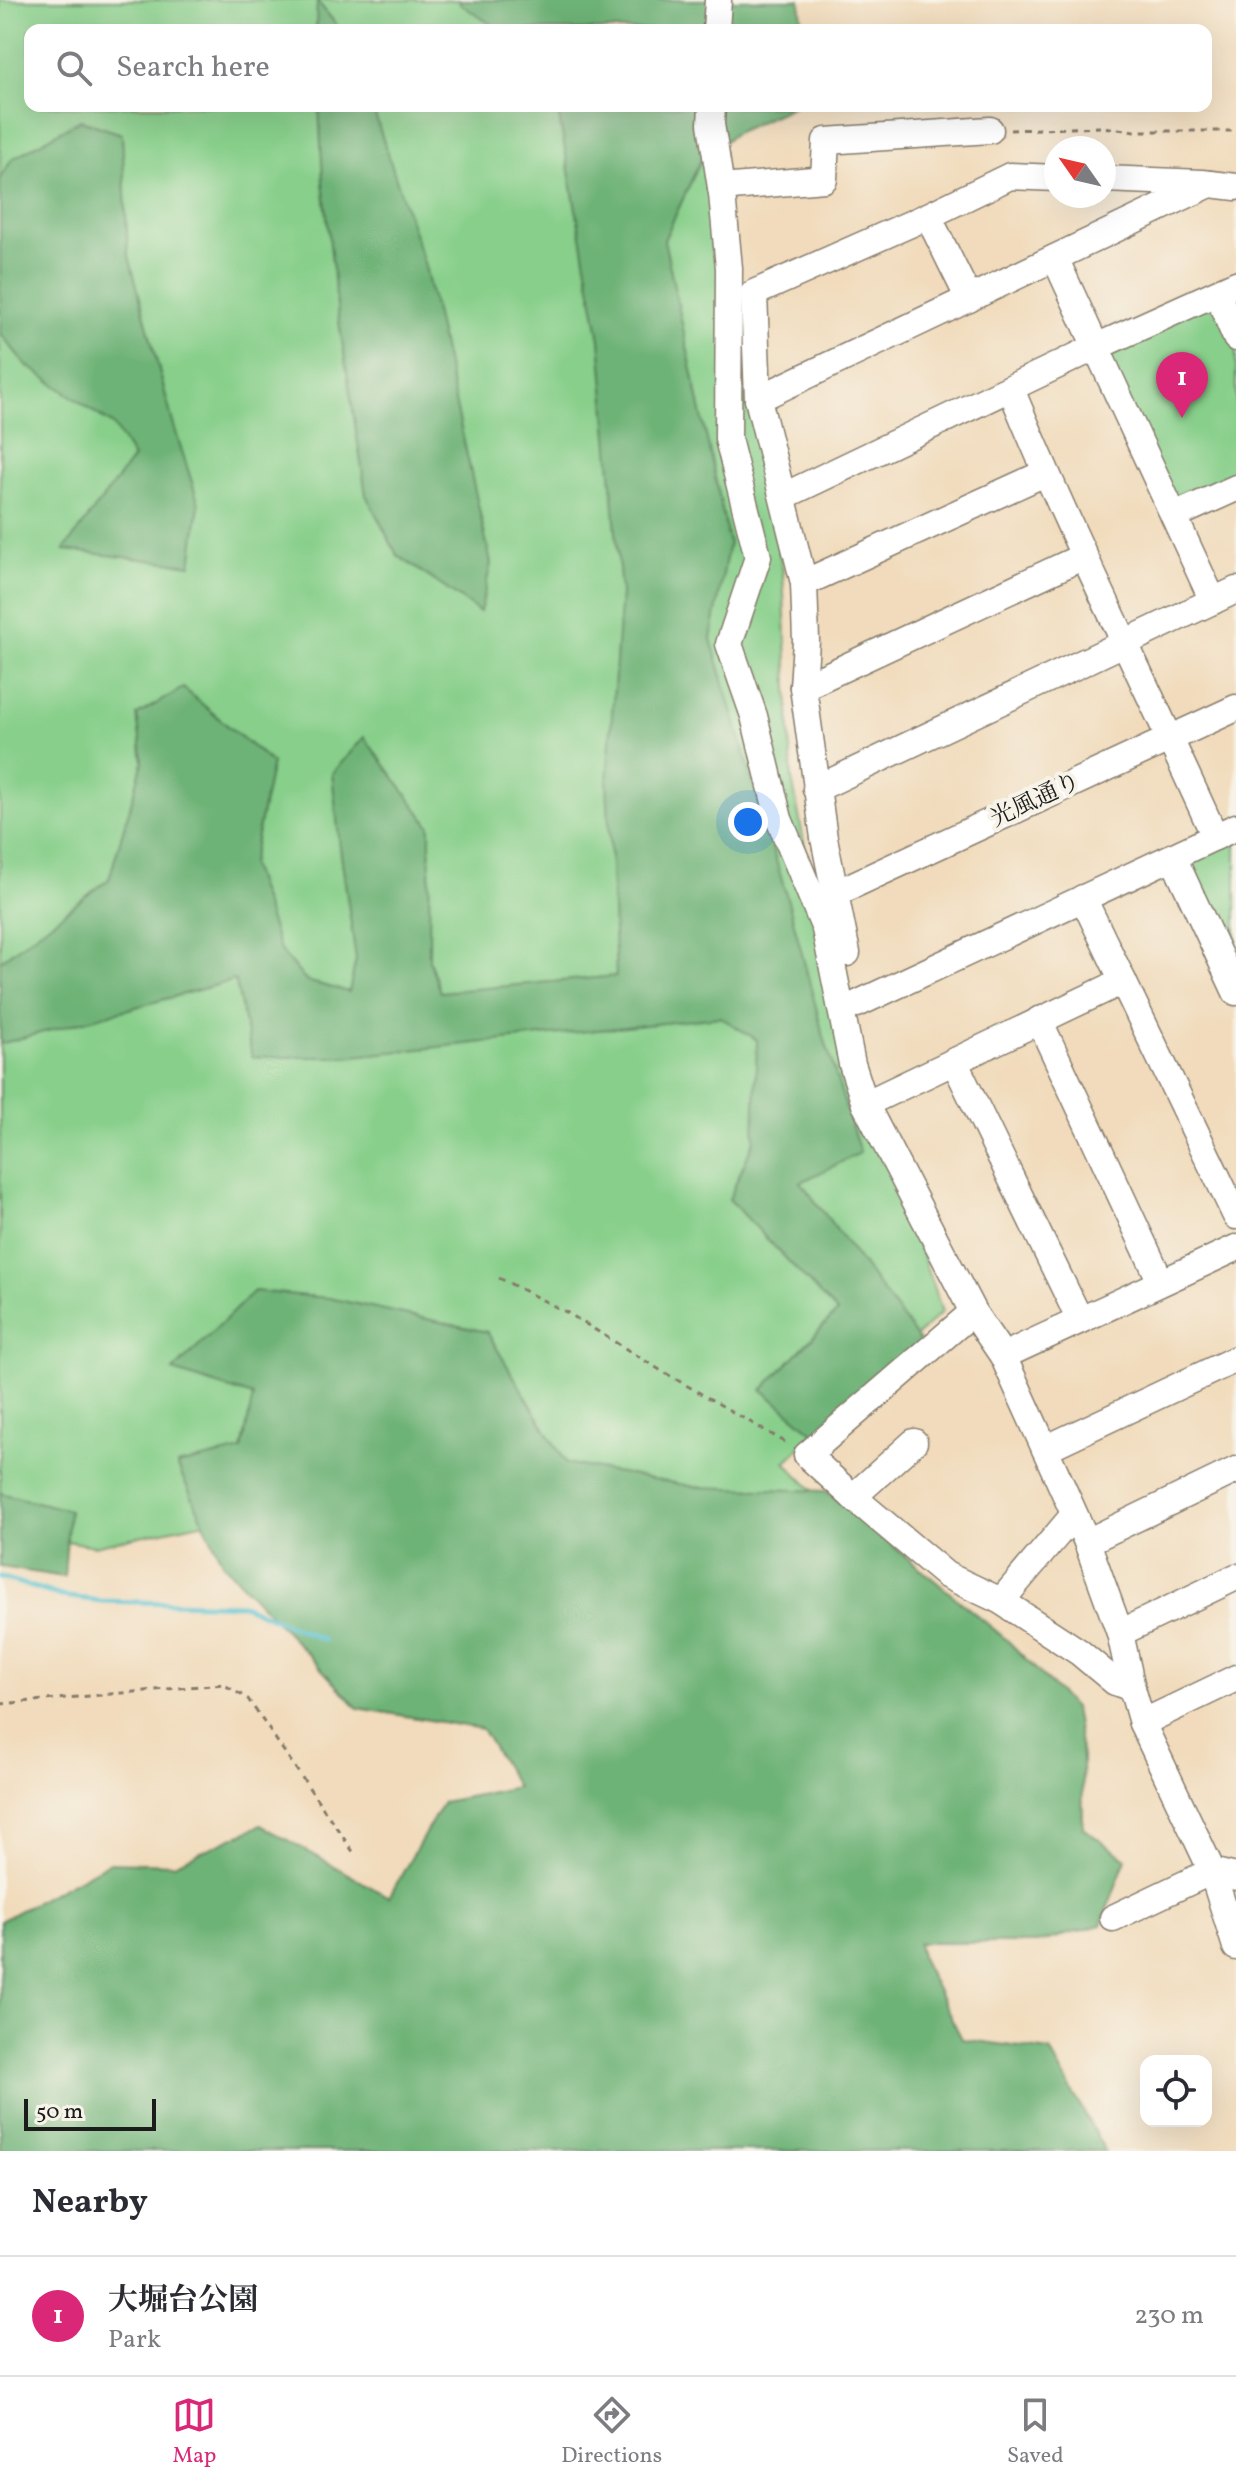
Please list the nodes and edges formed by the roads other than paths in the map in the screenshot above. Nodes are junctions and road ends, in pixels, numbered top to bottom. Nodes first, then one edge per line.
1 (718, 0) edge
2 (716, 24) edge
3 (712, 112) edge
4 (990, 130) road end
5 (1044, 177) edge
6 (1116, 180) edge
7 (1223, 186) edge
8 (721, 188) junction
9 (928, 216) junction
10 (1055, 258) junction
11 (1226, 288) edge
12 (969, 299) junction
13 (1236, 338) edge
14 (1096, 347) junction
15 (1011, 389) junction
16 (758, 399) junction
17 (1045, 473) junction
18 (1236, 488) edge
19 (784, 496) junction
20 (1174, 516) junction
21 (1084, 556) junction
22 (804, 583) junction
23 (1224, 596) edge
24 (1124, 642) junction
25 (803, 687) junction
26 (1236, 708) edge
27 (1171, 738) junction
28 (816, 789) junction
29 (1226, 832) edge
30 (1173, 857) junction
31 (836, 893) junction
32 (1083, 898) junction
33 (1123, 981) junction
34 (1236, 992) edge
35 (857, 1004) junction
36 (1039, 1020) junction
37 (954, 1061) junction
38 (865, 1104) junction
39 (1236, 1216) edge
40 (1236, 1248) edge
41 (1161, 1282) junction
42 (973, 1312) junction
43 (1080, 1320) junction
44 (1003, 1356) junction
45 (1236, 1359) edge
46 (914, 1442) dead end
47 (1045, 1449) junction
48 (1236, 1470) edge
49 (853, 1497) junction
50 (1073, 1516) junction
51 (1087, 1542) junction
52 (1236, 1577) edge
53 (1001, 1601) junction
54 (1120, 1633) junction
55 (1236, 1679) edge
56 (1132, 1688) junction
57 (1142, 1723) junction
58 (1224, 1874) edge
59 (1113, 1918) dead end
60 (1236, 1947) edge

1 - 2 street
3 - 8 street
4 - 8 street
5 - 9 street
6 - 7 street
7 - 10 street
8 - 38 street
9 - 12 street
9 - 16 street
10 - 12 street
10 - 14 street
11 - 13 street
11 - 14 street
12 - 16 street
14 - 15 street
14 - 20 street
15 - 17 street
15 - 19 street
16 - 19 street
17 - 21 street
17 - 22 street
18 - 20 street
19 - 22 street
20 - 23 street
21 - 24 street
21 - 25 street
22 - 25 street
23 - 24 street
24 - 27 street
24 - 28 street
25 - 28 street
26 - 27 street, 光風通り
27 - 29 street
27 - 31 street, 光風通り
28 - 31 street
29 - 30 street
30 - 32 street
30 - 34 street
31 - 35 street
32 - 33 street
32 - 35 street
33 - 36 street
33 - 39 street
35 - 38 street
36 - 37 street
36 - 41 street
37 - 38 street
37 - 43 street
38 - 42 street
40 - 41 street
41 - 43 street
42 - 44 street
42 - 49 street
43 - 44 street
44 - 47 street
45 - 47 street
46 - 49 street
47 - 50 street
48 - 51 street
49 - 53 street
50 - 51 street
50 - 53 street
51 - 54 street
52 - 54 street
53 - 56 street
54 - 56 street
55 - 57 street
56 - 57 street
57 - 58 street
58 - 59 street
58 - 60 street

